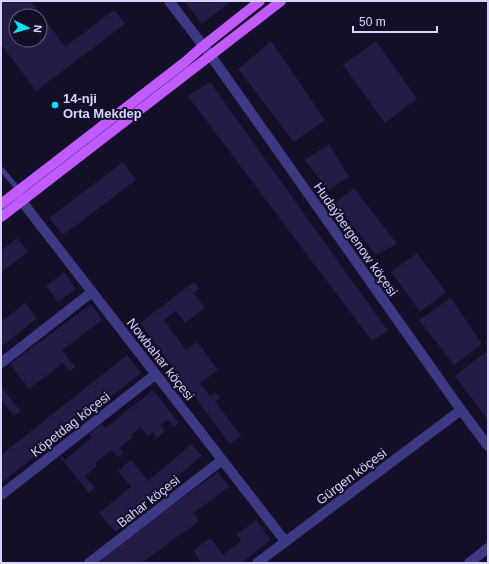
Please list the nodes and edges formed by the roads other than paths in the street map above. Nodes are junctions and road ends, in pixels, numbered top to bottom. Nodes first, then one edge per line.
1 (169, 1) edge
2 (260, 1) edge
3 (281, 1) edge
4 (202, 46) junction
5 (211, 56) junction
6 (1, 169) edge
7 (19, 195) junction
8 (1, 204) edge
9 (1, 217) edge
10 (92, 292) junction
11 (1, 363) edge
12 (156, 374) junction
13 (461, 410) junction
14 (488, 446) edge
15 (222, 460) junction
16 (1, 495) edge
17 (285, 541) junction
18 (488, 548) edge
19 (89, 563) edge
20 (257, 563) edge
21 (469, 563) edge

1 - 4 street, Hudaýbergenow köçesi
2 - 4 main road
3 - 5 main road
4 - 5 street, Hudaýbergenow köçesi
4 - 7 main road
5 - 7 main road
5 - 13 street, Hudaýbergenow köçesi
6 - 7 lane
7 - 8 main road
7 - 9 main road
7 - 10 street, Nowbahar köçesi
10 - 11 street
10 - 12 street, Nowbahar köçesi
12 - 15 street, Nowbahar köçesi
12 - 16 street, Köpetdag köçesi
13 - 14 street, Hudaýbergenow köçesi
13 - 17 street, Gürgen köçesi
15 - 17 street, Nowbahar köçesi
15 - 19 street, Bahar köçesi
17 - 20 street, Gürgen köçesi
18 - 21 street

